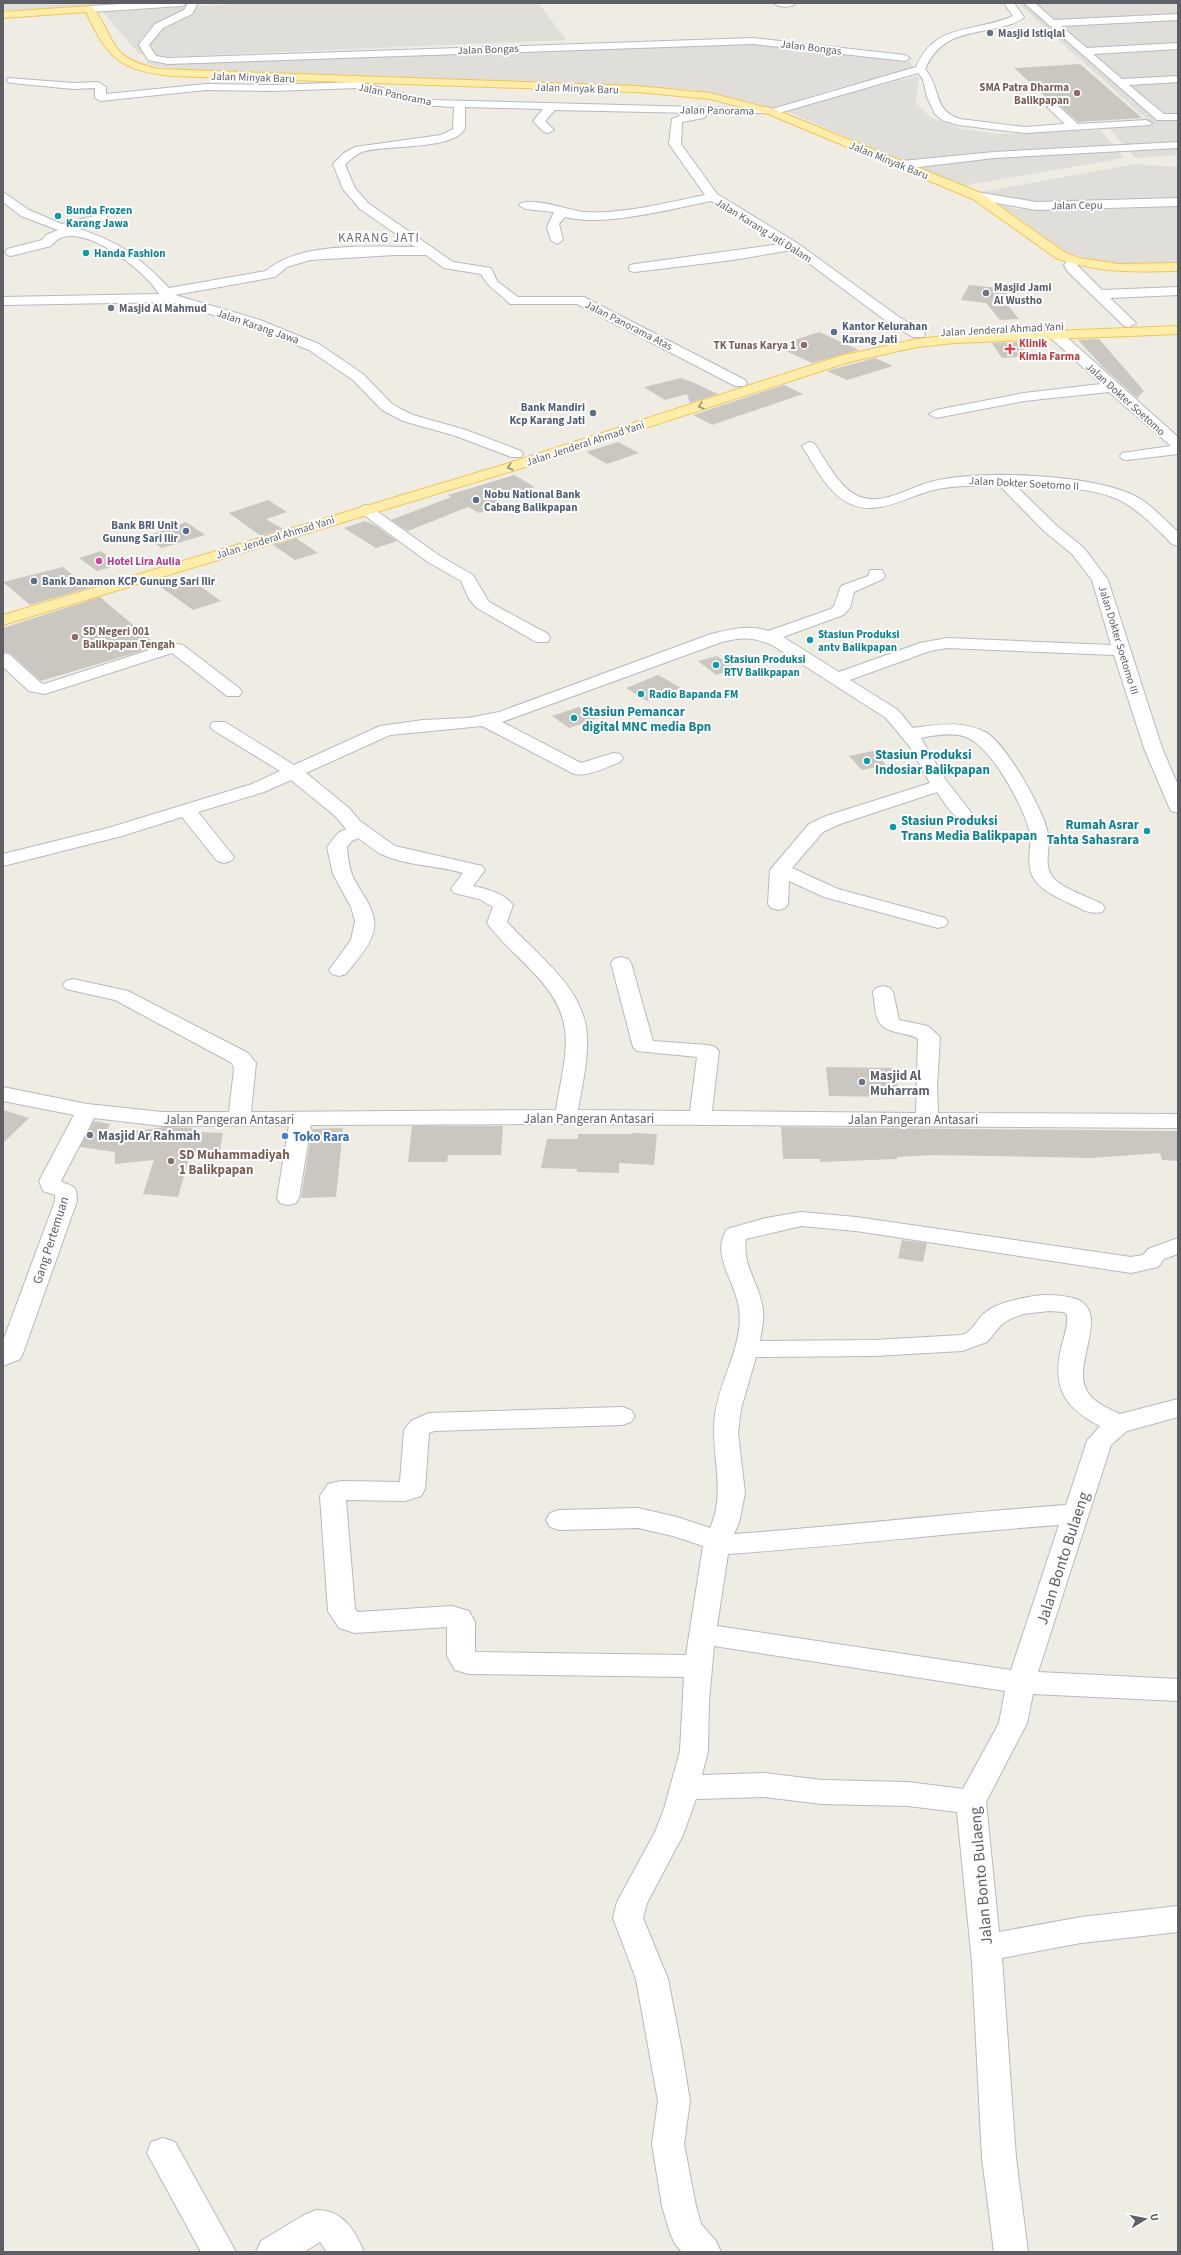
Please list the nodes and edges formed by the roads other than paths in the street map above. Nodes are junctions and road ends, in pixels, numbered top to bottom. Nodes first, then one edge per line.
1 (182, 3) edge
2 (193, 3) edge
3 (779, 3) edge
4 (791, 3) edge
5 (1009, 3) edge
6 (1030, 3) edge
7 (90, 9) junction
8 (3, 15) edge
9 (1178, 17) edge
10 (1053, 23) junction
11 (1178, 46) edge
12 (1084, 51) junction
13 (905, 58) dead end
14 (921, 65) junction
15 (18, 69) dead end
16 (1178, 79) edge
17 (7, 82) edge
18 (1120, 82) junction
19 (459, 104) junction
20 (553, 105) junction
21 (1053, 107) dead end
22 (735, 111) junction
23 (770, 111) junction
24 (1178, 117) edge
25 (1146, 123) dead end
26 (1076, 127) junction
27 (548, 130) dead end
28 (1178, 145) edge
29 (902, 165) junction
30 (3, 196) edge
31 (977, 196) junction
32 (713, 197) junction
33 (1178, 202) edge
34 (525, 205) dead end
35 (560, 211) junction
36 (102, 218) dead end
37 (66, 229) junction
38 (558, 240) dead end
39 (793, 246) junction
40 (426, 251) junction
41 (11, 252) dead end
42 (1058, 253) junction
43 (1074, 261) junction
44 (1096, 267) junction
45 (1178, 267) edge
46 (635, 268) dead end
47 (1178, 291) edge
48 (1099, 294) junction
49 (168, 295) junction
50 (3, 301) edge
51 (1178, 321) edge
52 (1129, 323) junction
53 (1178, 330) edge
54 (918, 334) junction
55 (1056, 335) junction
56 (740, 383) junction
57 (1113, 387) junction
58 (936, 414) dead end
59 (1178, 445) edge
60 (809, 446) dead end
61 (1178, 450) edge
62 (516, 454) junction
63 (1127, 456) dead end
64 (1004, 482) junction
65 (366, 510) junction
66 (1178, 518) edge
67 (1155, 520) junction
68 (1178, 541) edge
69 (876, 573) dead end
70 (3, 611) edge
71 (3, 620) edge
72 (769, 636) junction
73 (542, 638) dead end
74 (1120, 650) junction
75 (3, 658) edge
76 (836, 679) junction
77 (233, 692) dead end
78 (484, 720) junction
79 (219, 726) dead end
80 (909, 734) junction
81 (614, 758) dead end
82 (292, 771) junction
83 (941, 784) junction
84 (1178, 807) edge
85 (186, 811) junction
86 (964, 815) dead end
87 (359, 830) junction
88 (224, 857) dead end
89 (3, 860) edge
90 (780, 870) junction
91 (778, 904) dead end
92 (1095, 908) dead end
93 (938, 922) dead end
94 (621, 963) dead end
95 (338, 970) dead end
96 (73, 985) dead end
97 (883, 992) dead end
98 (3, 1094) edge
99 (87, 1111) junction
100 (566, 1117) junction
101 (700, 1118) junction
102 (239, 1119) junction
103 (301, 1119) junction
104 (927, 1119) junction
105 (1178, 1121) edge
106 (288, 1198) dead end
107 (1178, 1246) edge
108 (746, 1350) junction
109 (3, 1358) edge
110 (1178, 1408) edge
111 (622, 1416) dead end
112 (1118, 1424) junction
113 (1077, 1514) junction
114 (559, 1520) dead end
115 (717, 1542) junction
116 (702, 1634) junction
117 (699, 1666) junction
118 (1021, 1682) junction
119 (1178, 1690) edge
120 (686, 1787) junction
121 (971, 1802) junction
122 (1178, 1918) edge
123 (986, 1948) junction
124 (163, 2153) dead end
125 (219, 2252) edge
126 (273, 2252) edge
127 (347, 2252) edge
128 (704, 2252) edge
129 (1011, 2252) edge

1 - 7 street
2 - 13 street, Jalan Bongas
3 - 4 street
5 - 14 street
6 - 10 street
7 - 8 main road
7 - 23 main road, Jalan Minyak Baru
9 - 10 street
10 - 12 street
11 - 12 street
12 - 18 street
14 - 23 street, Jalan Panorama
14 - 26 street
15 - 17 street, Jalan Panorama
16 - 18 street
17 - 19 street, Jalan Panorama
18 - 24 street
19 - 20 street, Jalan Panorama
19 - 40 street, Jalan Panorama Atas
20 - 22 street, Jalan Panorama
20 - 27 street
21 - 26 street
22 - 23 street, Jalan Panorama
22 - 32 street, Jalan Karang Jati Dalam
23 - 29 main road, Jalan Minyak Baru
25 - 26 street
28 - 29 street
29 - 31 main road, Jalan Minyak Baru
30 - 37 street
31 - 33 street, Jalan Cepu
31 - 42 main road, Jalan Minyak Baru
32 - 35 street
32 - 39 street, Jalan Karang Jati Dalam
34 - 35 street
35 - 38 street
36 - 37 street
37 - 41 street
37 - 49 street
39 - 46 street
39 - 54 street, Jalan Karang Jati Dalam
40 - 49 street
40 - 56 street, Jalan Panorama Atas
42 - 43 main road, Jalan Minyak Baru
42 - 44 main road, Jalan Minyak Baru
43 - 44 main road, Jalan Minyak Baru
43 - 48 street
44 - 45 main road, Jalan Minyak Baru
47 - 48 street
48 - 52 street
49 - 50 street
49 - 62 street, Jalan Karang Jawa
51 - 52 main road, Jalan Jenderal Ahmad Yani
52 - 54 main road, Jalan Jenderal Ahmad Yani
53 - 55 main road, Jalan Jenderal Ahmad Yani
54 - 56 main road, Jalan Jenderal Ahmad Yani
55 - 57 street, Jalan Dokter Soetomo
55 -> 65 main road, Jalan Jenderal Ahmad Yani
56 - 62 main road, Jalan Jenderal Ahmad Yani
57 - 58 street
57 - 59 street, Jalan Dokter Soetomo
60 - 64 street, Jalan Dokter Soetomo II
61 - 63 street
62 - 70 main road, Jalan Jenderal Ahmad Yani
64 - 67 street, Jalan Dokter Soetomo II
64 - 74 street, Jalan Dokter Soetomo III
65 - 71 main road, Jalan Jenderal Ahmad Yani
65 - 73 street
66 - 67 street
67 - 68 street, Jalan Dokter Soetomo II
69 - 72 street
72 - 76 street
72 - 78 street
74 - 76 street
74 - 84 street, Jalan Dokter Soetomo III
75 - 77 street
76 - 80 street
78 - 81 street
78 - 82 street
79 - 82 street
80 - 83 street
80 - 92 street
82 - 85 street
82 - 87 street
83 - 86 street
83 - 90 street
85 - 88 street
85 - 89 street
87 - 95 street
87 - 100 street
90 - 91 street
90 - 93 street
94 - 101 street
96 - 102 street
97 - 104 street
98 - 99 street, Jalan Pangeran Antasari
99 - 102 street, Jalan Pangeran Antasari
99 - 109 street, Gang Pertemuan
100 - 101 street, Jalan Pangeran Antasari
100 - 103 street, Jalan Pangeran Antasari
101 - 104 street, Jalan Pangeran Antasari
102 - 103 street, Jalan Pangeran Antasari
103 - 106 street
104 - 105 street, Jalan Pangeran Antasari
107 - 108 street
108 - 112 street
108 - 115 street
110 - 112 street, Jalan Bonto Bulaeng
111 - 117 street
112 - 113 street, Jalan Bonto Bulaeng
113 - 115 street
113 - 118 street, Jalan Bonto Bulaeng
114 - 115 street
115 - 116 street
116 - 117 street
116 - 118 street
117 - 120 street
118 - 119 street
118 - 121 street, Jalan Bonto Bulaeng
120 - 121 street
120 - 128 street
121 - 123 street, Jalan Bonto Bulaeng
122 - 123 street
123 - 129 street, Jalan Bonto Bulaeng
124 - 125 street
126 - 127 street

